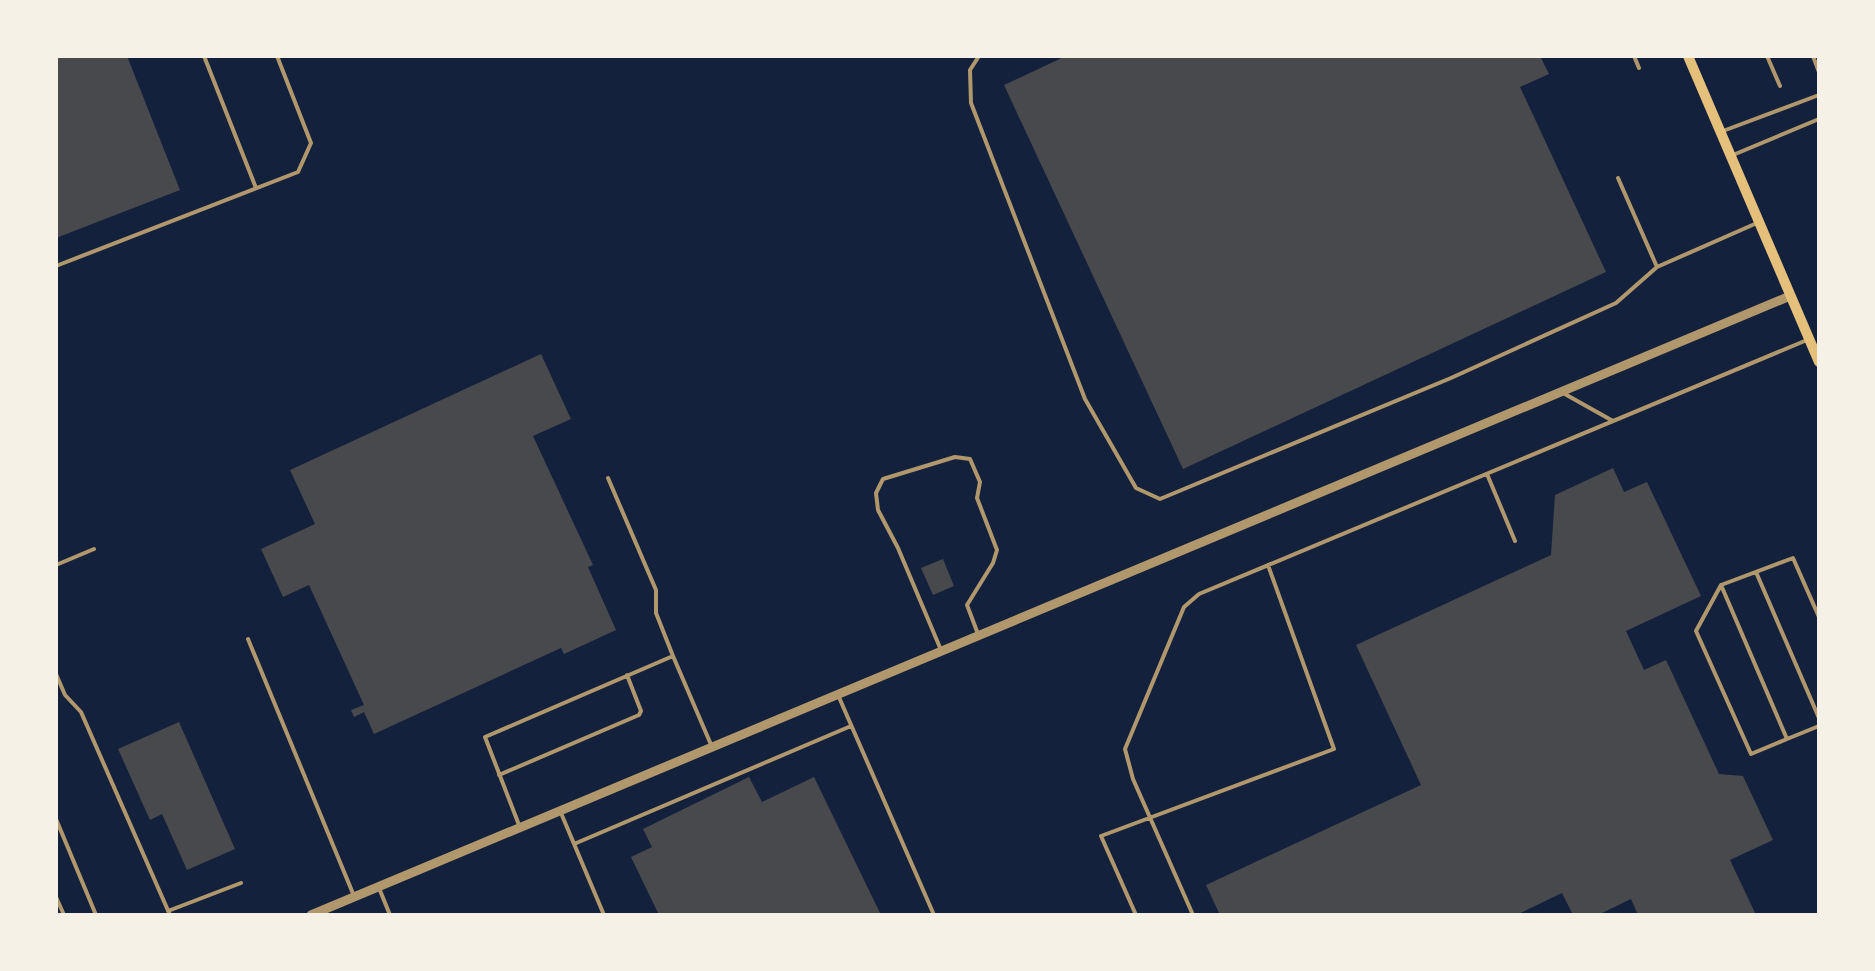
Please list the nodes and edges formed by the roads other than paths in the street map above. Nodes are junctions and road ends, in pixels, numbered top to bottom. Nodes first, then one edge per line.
1 (204, 56) edge
2 (277, 56) edge
3 (979, 56) edge
4 (1634, 56) edge
5 (1688, 56) edge
6 (1767, 56) edge
7 (1813, 56) edge
8 (1639, 68) dead end
9 (1819, 72) edge
10 (1780, 86) dead end
11 (1819, 95) edge
12 (1819, 119) edge
13 (1721, 132) junction
14 (1731, 156) junction
15 (1618, 178) dead end
16 (256, 188) junction
17 (1759, 223) junction
18 (56, 266) edge
19 (1657, 267) junction
20 (1790, 296) junction
21 (1813, 344) edge
22 (1819, 362) edge
23 (1562, 392) junction
24 (1613, 421) junction
25 (1487, 474) junction
26 (608, 478) dead end
27 (1515, 541) dead end
28 (94, 549) dead end
29 (56, 565) edge
30 (1268, 565) junction
31 (1756, 572) junction
32 (1721, 585) junction
33 (1819, 617) edge
34 (979, 636) junction
35 (248, 639) dead end
36 (941, 652) junction
37 (673, 656) junction
38 (56, 674) edge
39 (627, 675) junction
40 (838, 695) junction
41 (1819, 718) edge
42 (851, 726) junction
43 (1819, 726) edge
44 (1787, 739) junction
45 (712, 747) junction
46 (499, 775) junction
47 (560, 811) junction
48 (1150, 817) junction
49 (56, 819) edge
50 (520, 828) junction
51 (574, 844) junction
52 (241, 883) dead end
53 (378, 887) junction
54 (56, 897) edge
55 (355, 897) junction
56 (169, 913) edge
57 (64, 915) edge
58 (96, 915) edge
59 (311, 915) edge
60 (390, 915) edge
61 (604, 915) edge
62 (934, 915) edge
63 (1136, 915) edge
64 (1193, 915) edge

1 - 16 lane
2 - 16 lane
3 - 19 lane
4 - 8 lane
5 - 13 main road
6 - 10 lane
7 - 9 lane
11 - 13 lane
12 - 14 lane
13 - 14 main road
14 - 17 main road
15 - 19 lane
16 - 18 lane
17 - 19 lane
17 - 20 main road
20 - 21 main road
20 - 23 street
21 - 22 main road
21 - 24 lane
23 - 24 lane
23 - 34 street
24 - 25 lane
25 - 27 lane
25 - 30 lane
26 - 37 lane
28 - 29 lane
30 - 48 lane
30 - 48 lane
31 - 32 lane
31 - 33 lane
31 - 41 lane
32 - 44 lane
32 - 44 lane
34 - 36 street
34 - 36 lane
35 - 55 lane
36 - 40 street
37 - 39 lane
37 - 45 lane
38 - 56 lane
39 - 46 lane
39 - 46 lane
40 - 42 lane
40 - 45 street
42 - 51 lane
42 - 62 lane
43 - 44 lane
45 - 47 street
46 - 50 lane
47 - 50 street
47 - 51 lane
48 - 63 lane
48 - 64 lane
49 - 58 lane
50 - 53 street
51 - 61 lane
52 - 56 lane
53 - 55 street
53 - 60 lane
54 - 57 lane
55 - 59 street

